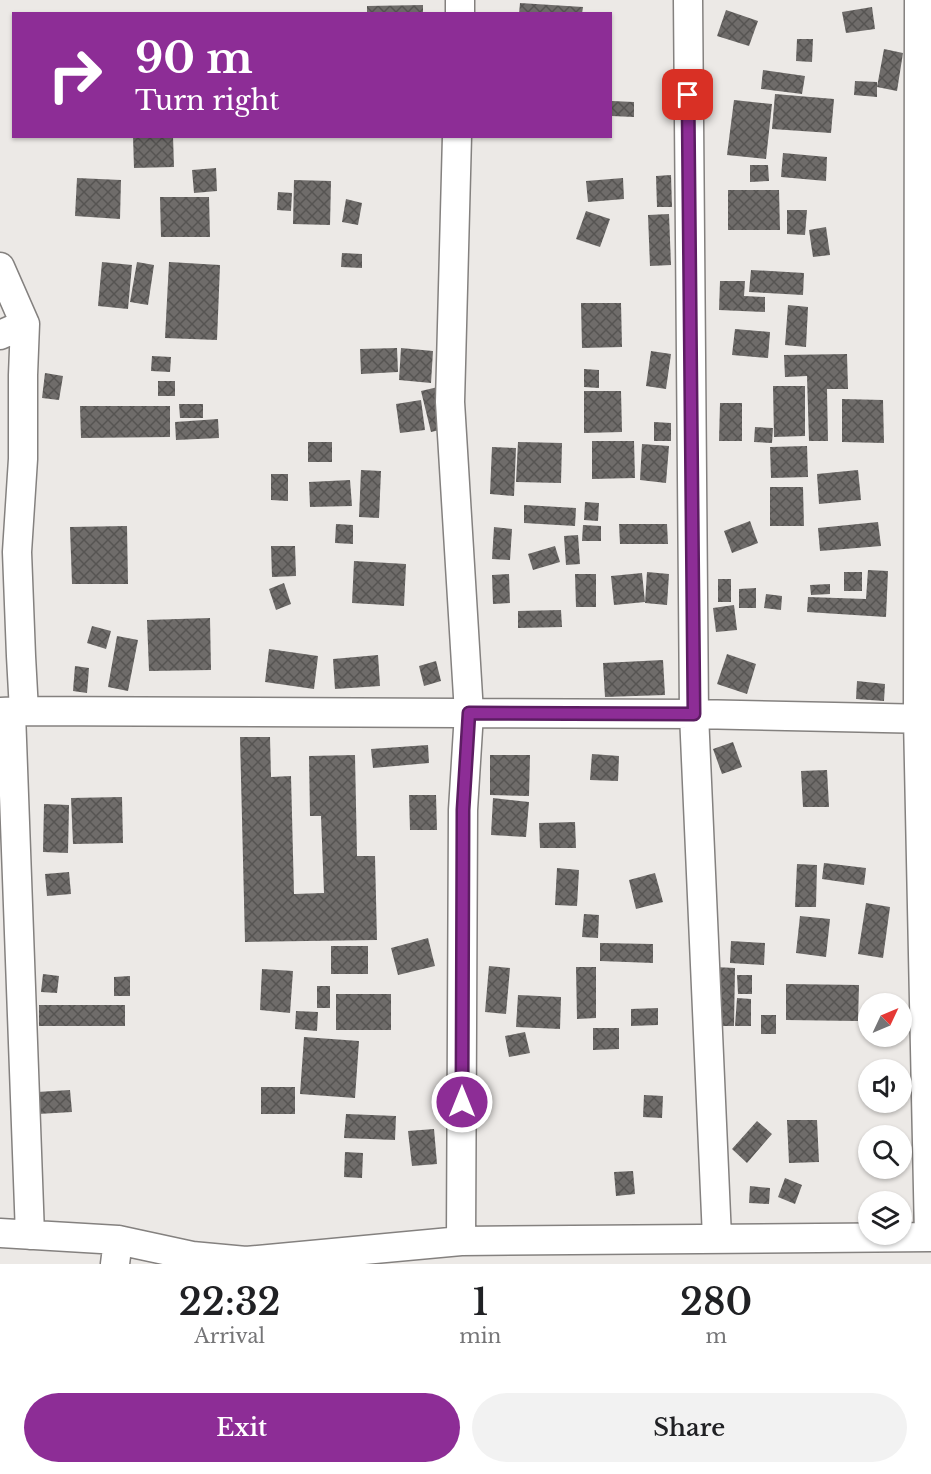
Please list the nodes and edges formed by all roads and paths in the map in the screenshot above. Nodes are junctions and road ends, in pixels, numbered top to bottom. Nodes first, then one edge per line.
1 (688, 0) edge
2 (919, 0) edge
3 (457, 138) edge
4 (0, 267) edge
5 (13, 329) edge
6 (12, 712) edge
7 (469, 713) junction
8 (694, 714) junction
9 (924, 719) edge
10 (0, 1233) edge
11 (30, 1235) junction
12 (930, 1237) edge
13 (717, 1238) junction
14 (461, 1241) junction
15 (116, 1252) edge

1 - 8 street
2 - 9 street
3 - 7 street
4 - 5 street
5 - 6 street
6 - 7 street
6 - 11 street
7 - 8 street
7 - 14 street
8 - 9 street
8 - 13 street
9 - 12 street
10 - 11 street
11 - 15 street
12 - 13 street
13 - 14 street
14 - 15 street

